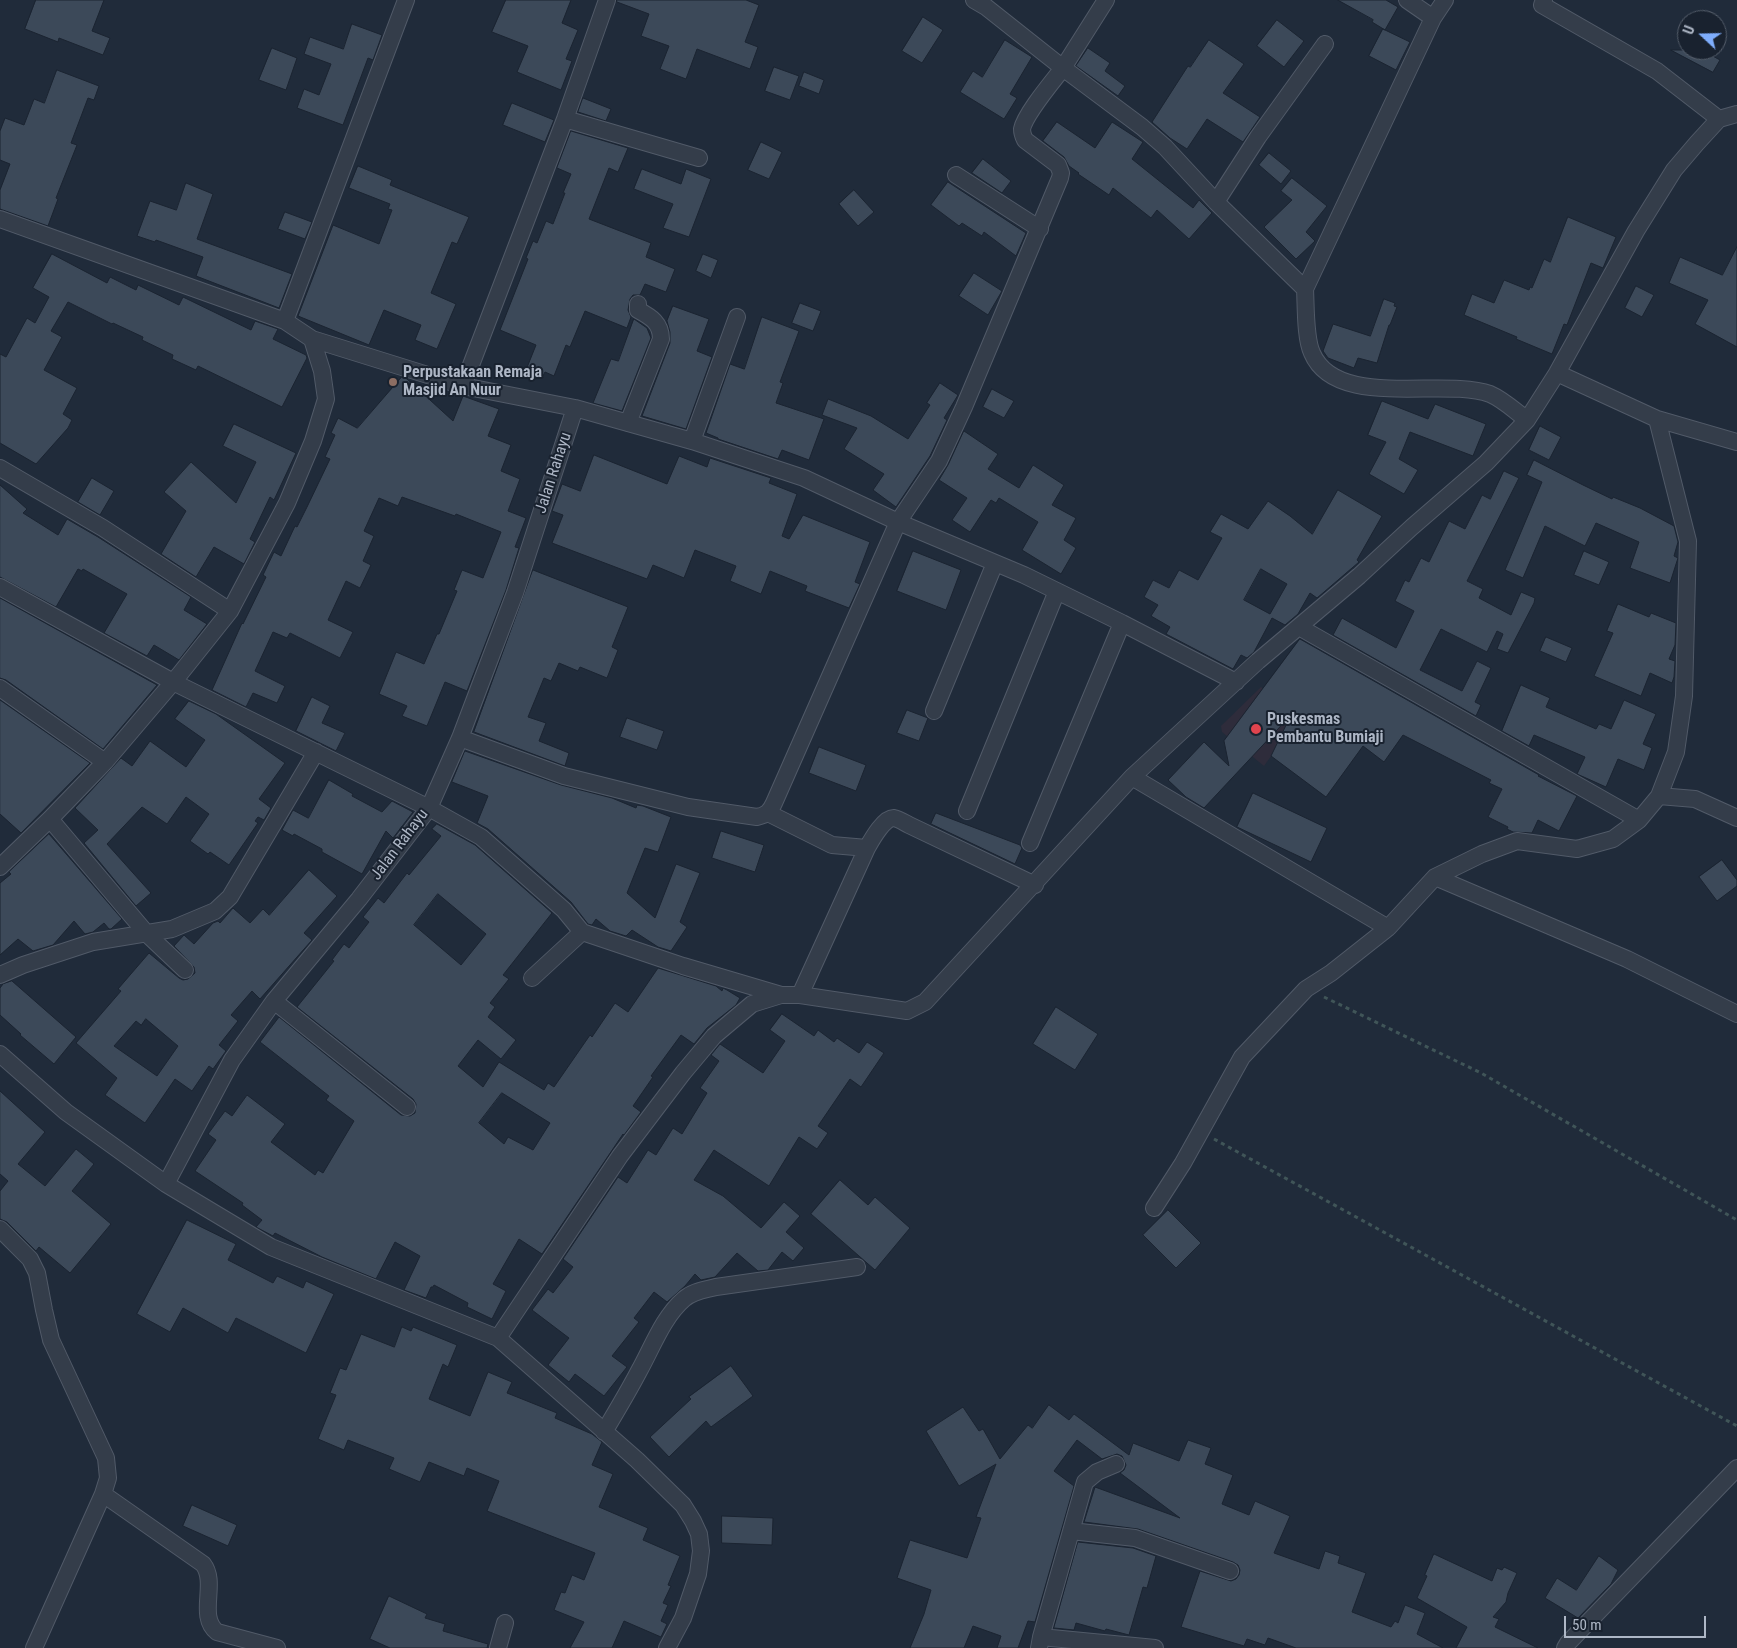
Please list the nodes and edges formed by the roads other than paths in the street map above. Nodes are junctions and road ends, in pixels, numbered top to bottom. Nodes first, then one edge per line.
1 (406, 0) edge
2 (607, 0) edge
3 (974, 0) edge
4 (1106, 0) edge
5 (1408, 0) edge
6 (1445, 0) edge
7 (1538, 2) edge
8 (1433, 18) junction
9 (1325, 44) dead end
10 (1063, 68) junction
11 (1737, 114) edge
12 (565, 119) junction
13 (1719, 119) junction
14 (698, 158) dead end
15 (956, 175) dead end
16 (1216, 202) junction
17 (0, 219) edge
18 (1040, 229) junction
19 (1305, 289) junction
20 (638, 304) dead end
21 (737, 317) dead end
22 (285, 321) junction
23 (312, 339) junction
24 (1557, 373) junction
25 (463, 386) junction
26 (575, 408) junction
27 (1657, 419) junction
28 (1527, 420) junction
29 (628, 423) junction
30 (692, 441) junction
31 (1737, 442) edge
32 (0, 468) edge
33 (898, 522) junction
34 (995, 563) junction
35 (0, 586) edge
36 (1057, 591) junction
37 (230, 611) junction
38 (1122, 623) junction
39 (1298, 627) junction
40 (173, 682) junction
41 (1236, 682) junction
42 (0, 688) edge
43 (934, 711) dead end
44 (460, 738) junction
45 (316, 752) junction
46 (105, 762) junction
47 (1132, 777) junction
48 (1659, 796) junction
49 (429, 808) junction
50 (966, 810) dead end
51 (768, 813) junction
52 (1737, 818) edge
53 (50, 819) junction
54 (1639, 820) junction
55 (1030, 843) dead end
56 (867, 848) junction
57 (0, 867) edge
58 (1435, 878) junction
59 (1034, 885) junction
60 (1388, 928) junction
61 (582, 932) junction
62 (147, 934) junction
63 (185, 970) dead end
64 (0, 975) edge
65 (532, 978) dead end
66 (781, 995) junction
67 (800, 995) junction
68 (274, 1001) junction
69 (1737, 1014) edge
70 (0, 1054) edge
71 (407, 1107) dead end
72 (166, 1184) junction
73 (1154, 1208) dead end
74 (0, 1230) edge
75 (857, 1267) dead end
76 (498, 1338) junction
77 (604, 1432) junction
78 (1116, 1464) dead end
79 (1737, 1468) edge
80 (103, 1494) junction
81 (1071, 1531) junction
82 (1230, 1571) dead end
83 (505, 1623) dead end
84 (1040, 1643) edge
85 (34, 1648) edge
86 (277, 1648) edge
87 (498, 1648) edge
88 (667, 1648) edge
89 (1155, 1648) edge
90 (1565, 1648) edge

1 - 22 street
2 - 12 street
3 - 10 street
4 - 10 street
5 - 8 street
6 - 8 street
7 - 13 street
8 - 19 street
9 - 16 street
10 - 16 street
10 - 18 street
11 - 13 street
12 - 14 street
12 - 25 street
13 - 24 street
15 - 18 street
16 - 19 street
17 - 22 street
18 - 33 street
19 - 28 street
20 - 29 street
21 - 30 street
22 - 23 street
23 - 25 street
23 - 37 street
24 - 27 street
24 - 28 street
25 - 26 street
26 - 29 street
26 - 44 street, Jalan Rahayu
27 - 31 street
27 - 48 street
28 - 39 street
29 - 30 street
30 - 33 street
32 - 37 street
33 - 34 street
33 - 51 street
34 - 36 street
34 - 43 street
35 - 40 street
36 - 38 street
36 - 50 street
37 - 40 street
38 - 41 street
38 - 55 street
39 - 41 street
39 - 54 street
40 - 45 street
40 - 46 street
41 - 47 street
42 - 46 street
44 - 49 street, Jalan Rahayu
44 - 51 street
45 - 49 street
45 - 62 street
46 - 53 street
47 - 59 street
47 - 60 street
48 - 52 street
48 - 54 street
49 - 61 street
49 - 68 street, Jalan Rahayu
51 - 56 street
53 - 57 street
53 - 62 street
54 - 58 street
56 - 59 street
56 - 67 street
58 - 60 street
58 - 69 street
59 - 67 street
60 - 73 street
61 - 65 street
61 - 66 street
62 - 63 street
62 - 64 street
66 - 67 street
66 - 76 street
68 - 71 street
68 - 72 street, Jalan Rahayu
70 - 72 street
72 - 76 street
74 - 80 street
75 - 77 street
76 - 77 street
77 - 88 street
78 - 81 street
79 - 90 street
80 - 85 street
80 - 86 street
81 - 82 street
81 - 84 street
83 - 87 street
84 - 89 street

